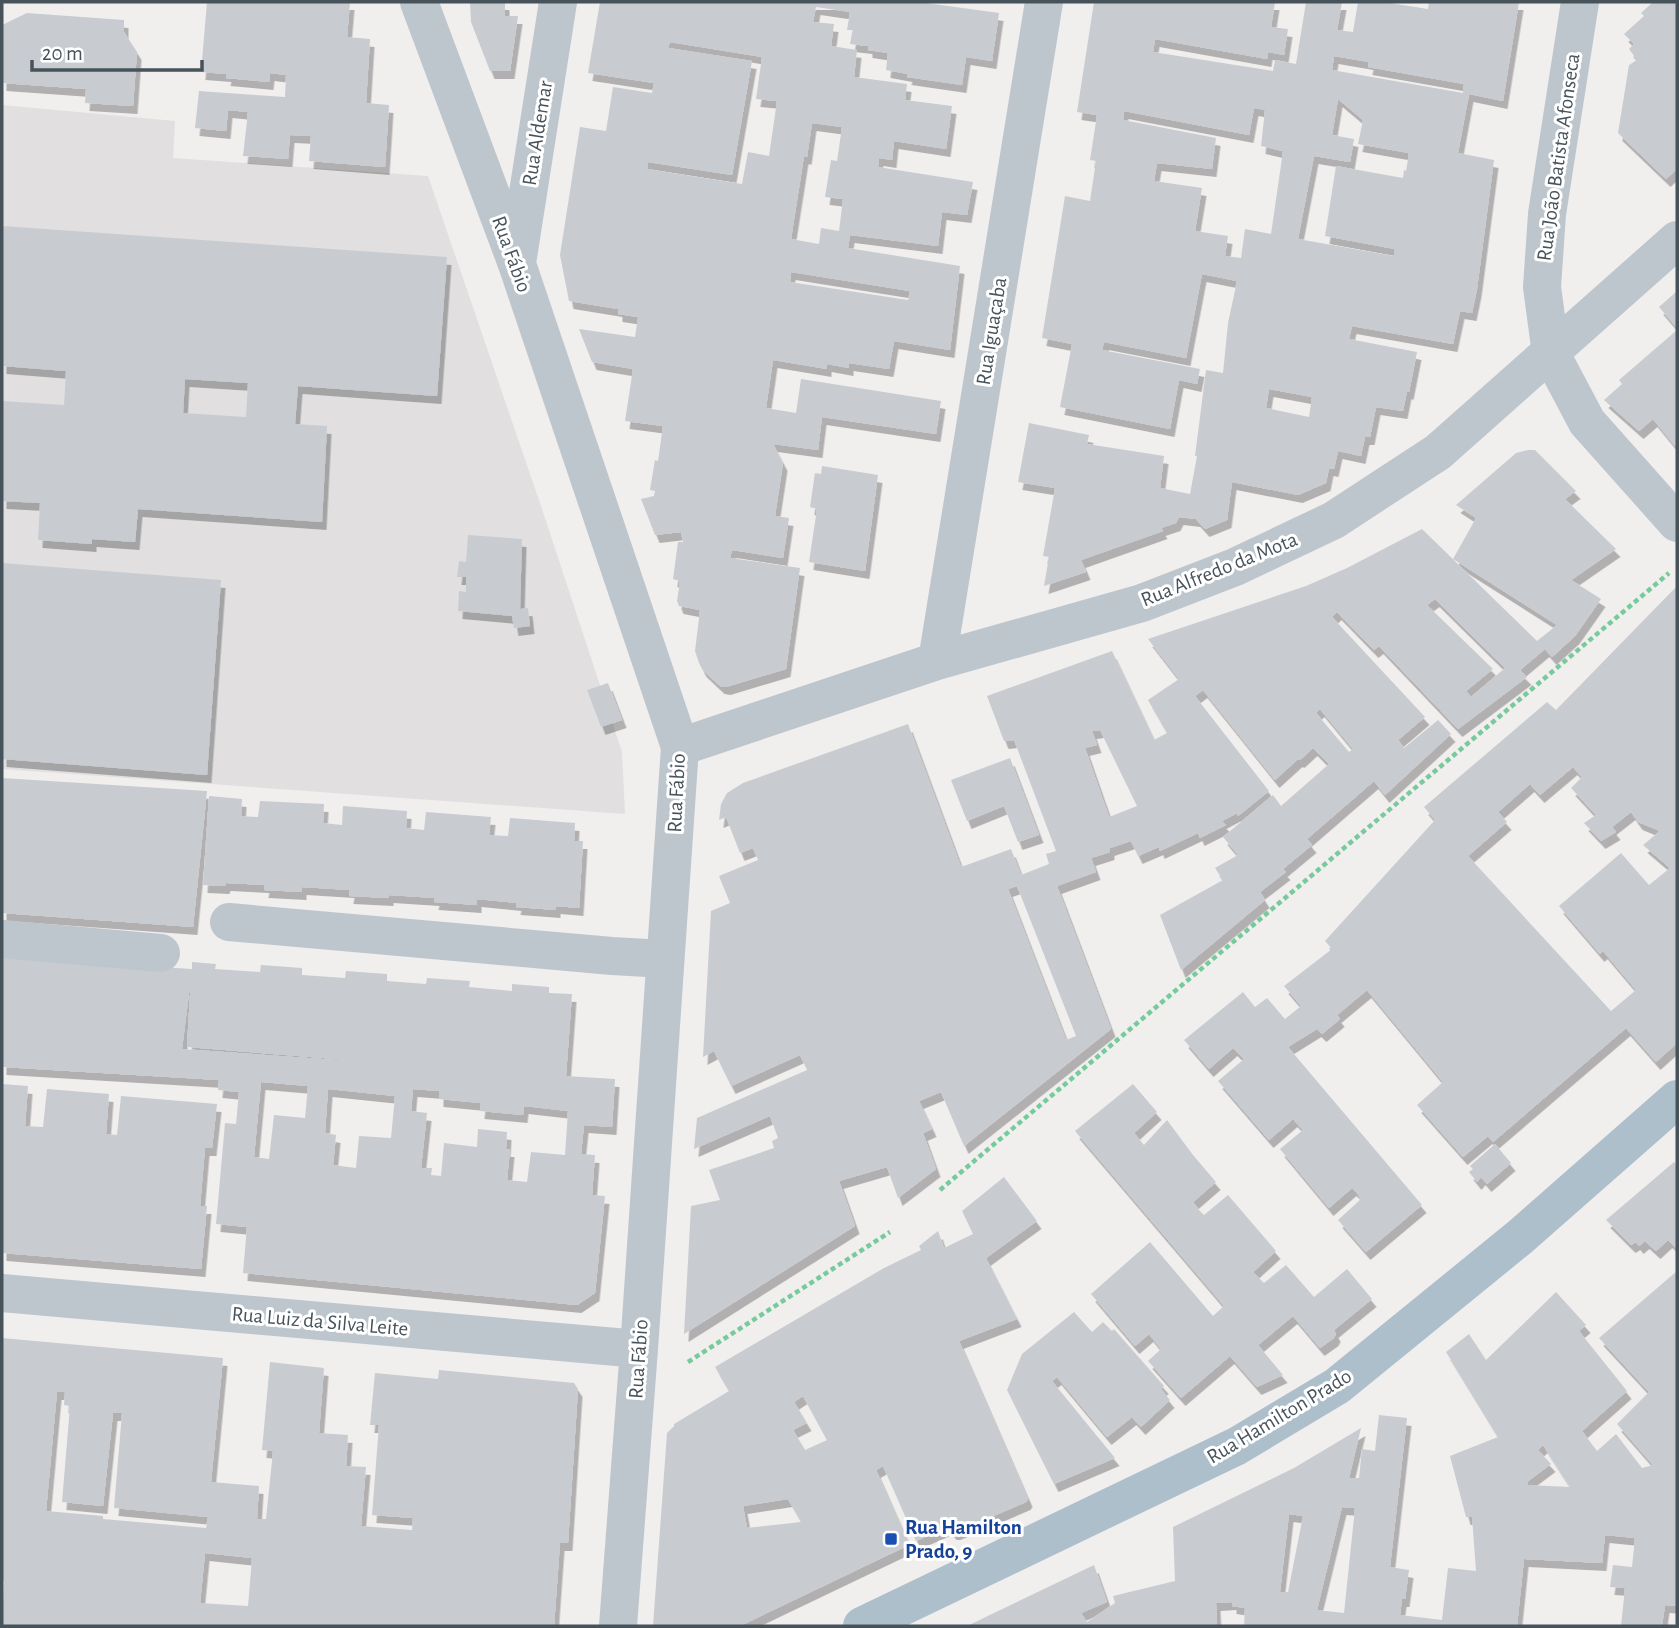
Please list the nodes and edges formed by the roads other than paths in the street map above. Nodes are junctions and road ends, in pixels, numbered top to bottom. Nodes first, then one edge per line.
1 (419, 2) edge
2 (558, 2) edge
3 (1044, 2) edge
4 (1580, 2) edge
5 (1677, 240) edge
6 (517, 264) junction
7 (1551, 354) junction
8 (1677, 523) edge
9 (937, 660) junction
10 (680, 747) junction
11 (229, 922) dead end
12 (2, 939) edge
13 (161, 953) dead end
14 (665, 959) junction
15 (1677, 1099) edge
16 (2, 1293) edge
17 (639, 1349) junction
18 (618, 1626) edge
19 (862, 1626) edge

1 - 6 street, Rua Fábio
2 - 6 street, Rua Aldemar
3 - 9 street, Rua Iguaçaba
4 - 7 street, Rua João Batista Afonseca
5 - 7 street, Rua Alfredo da Mota
6 - 10 street, Rua Fábio
7 - 8 street
7 - 9 street, Rua Alfredo da Mota
9 - 10 street, Rua Alfredo da Mota
10 - 14 street, Rua Fábio
11 - 14 street
12 - 13 street
14 - 17 street, Rua Fábio
15 - 19 main road, Rua Hamilton Prado
16 - 17 street, Rua Luiz da Silva Leite
17 - 18 street, Rua Fábio

